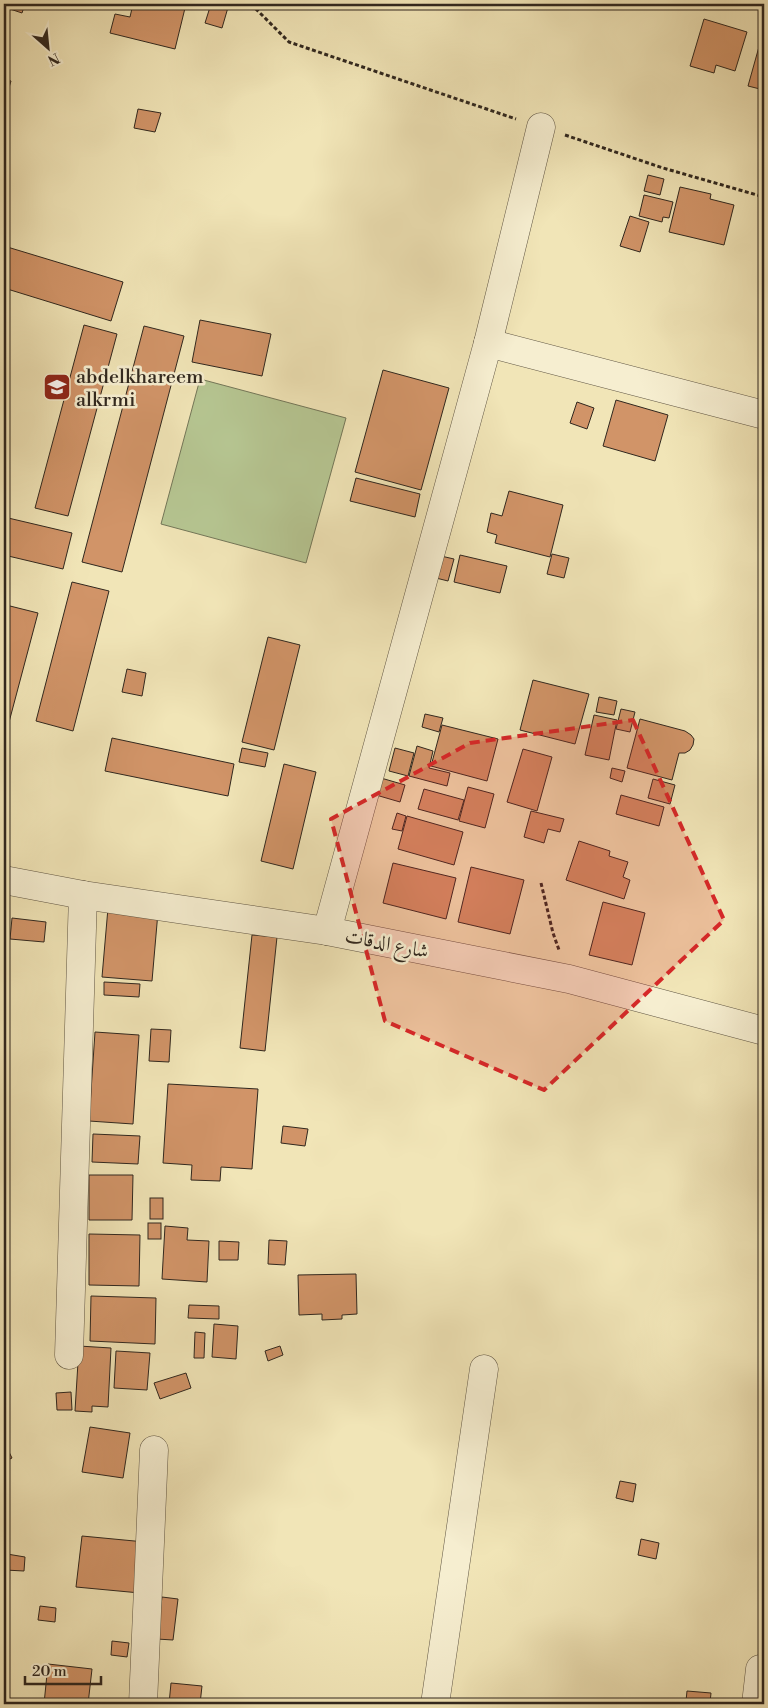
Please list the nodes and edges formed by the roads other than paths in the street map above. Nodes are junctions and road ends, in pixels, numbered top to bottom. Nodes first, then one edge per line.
1 (541, 127) road end
2 (488, 343) junction
3 (764, 415) edge
4 (4, 880) edge
5 (83, 894) junction
6 (327, 931) junction
7 (764, 1031) edge
8 (69, 1355) dead end
9 (484, 1370) dead end
10 (154, 1450) dead end
11 (764, 1669) edge
12 (143, 1704) edge
13 (435, 1704) edge
14 (756, 1704) edge

1 - 2 street
2 - 3 street
2 - 6 street
4 - 5 street, شارع الدقات
5 - 6 street, شارع الدقات
5 - 8 street
6 - 7 street, شارع الدقات
9 - 13 street
10 - 12 street
11 - 14 street

